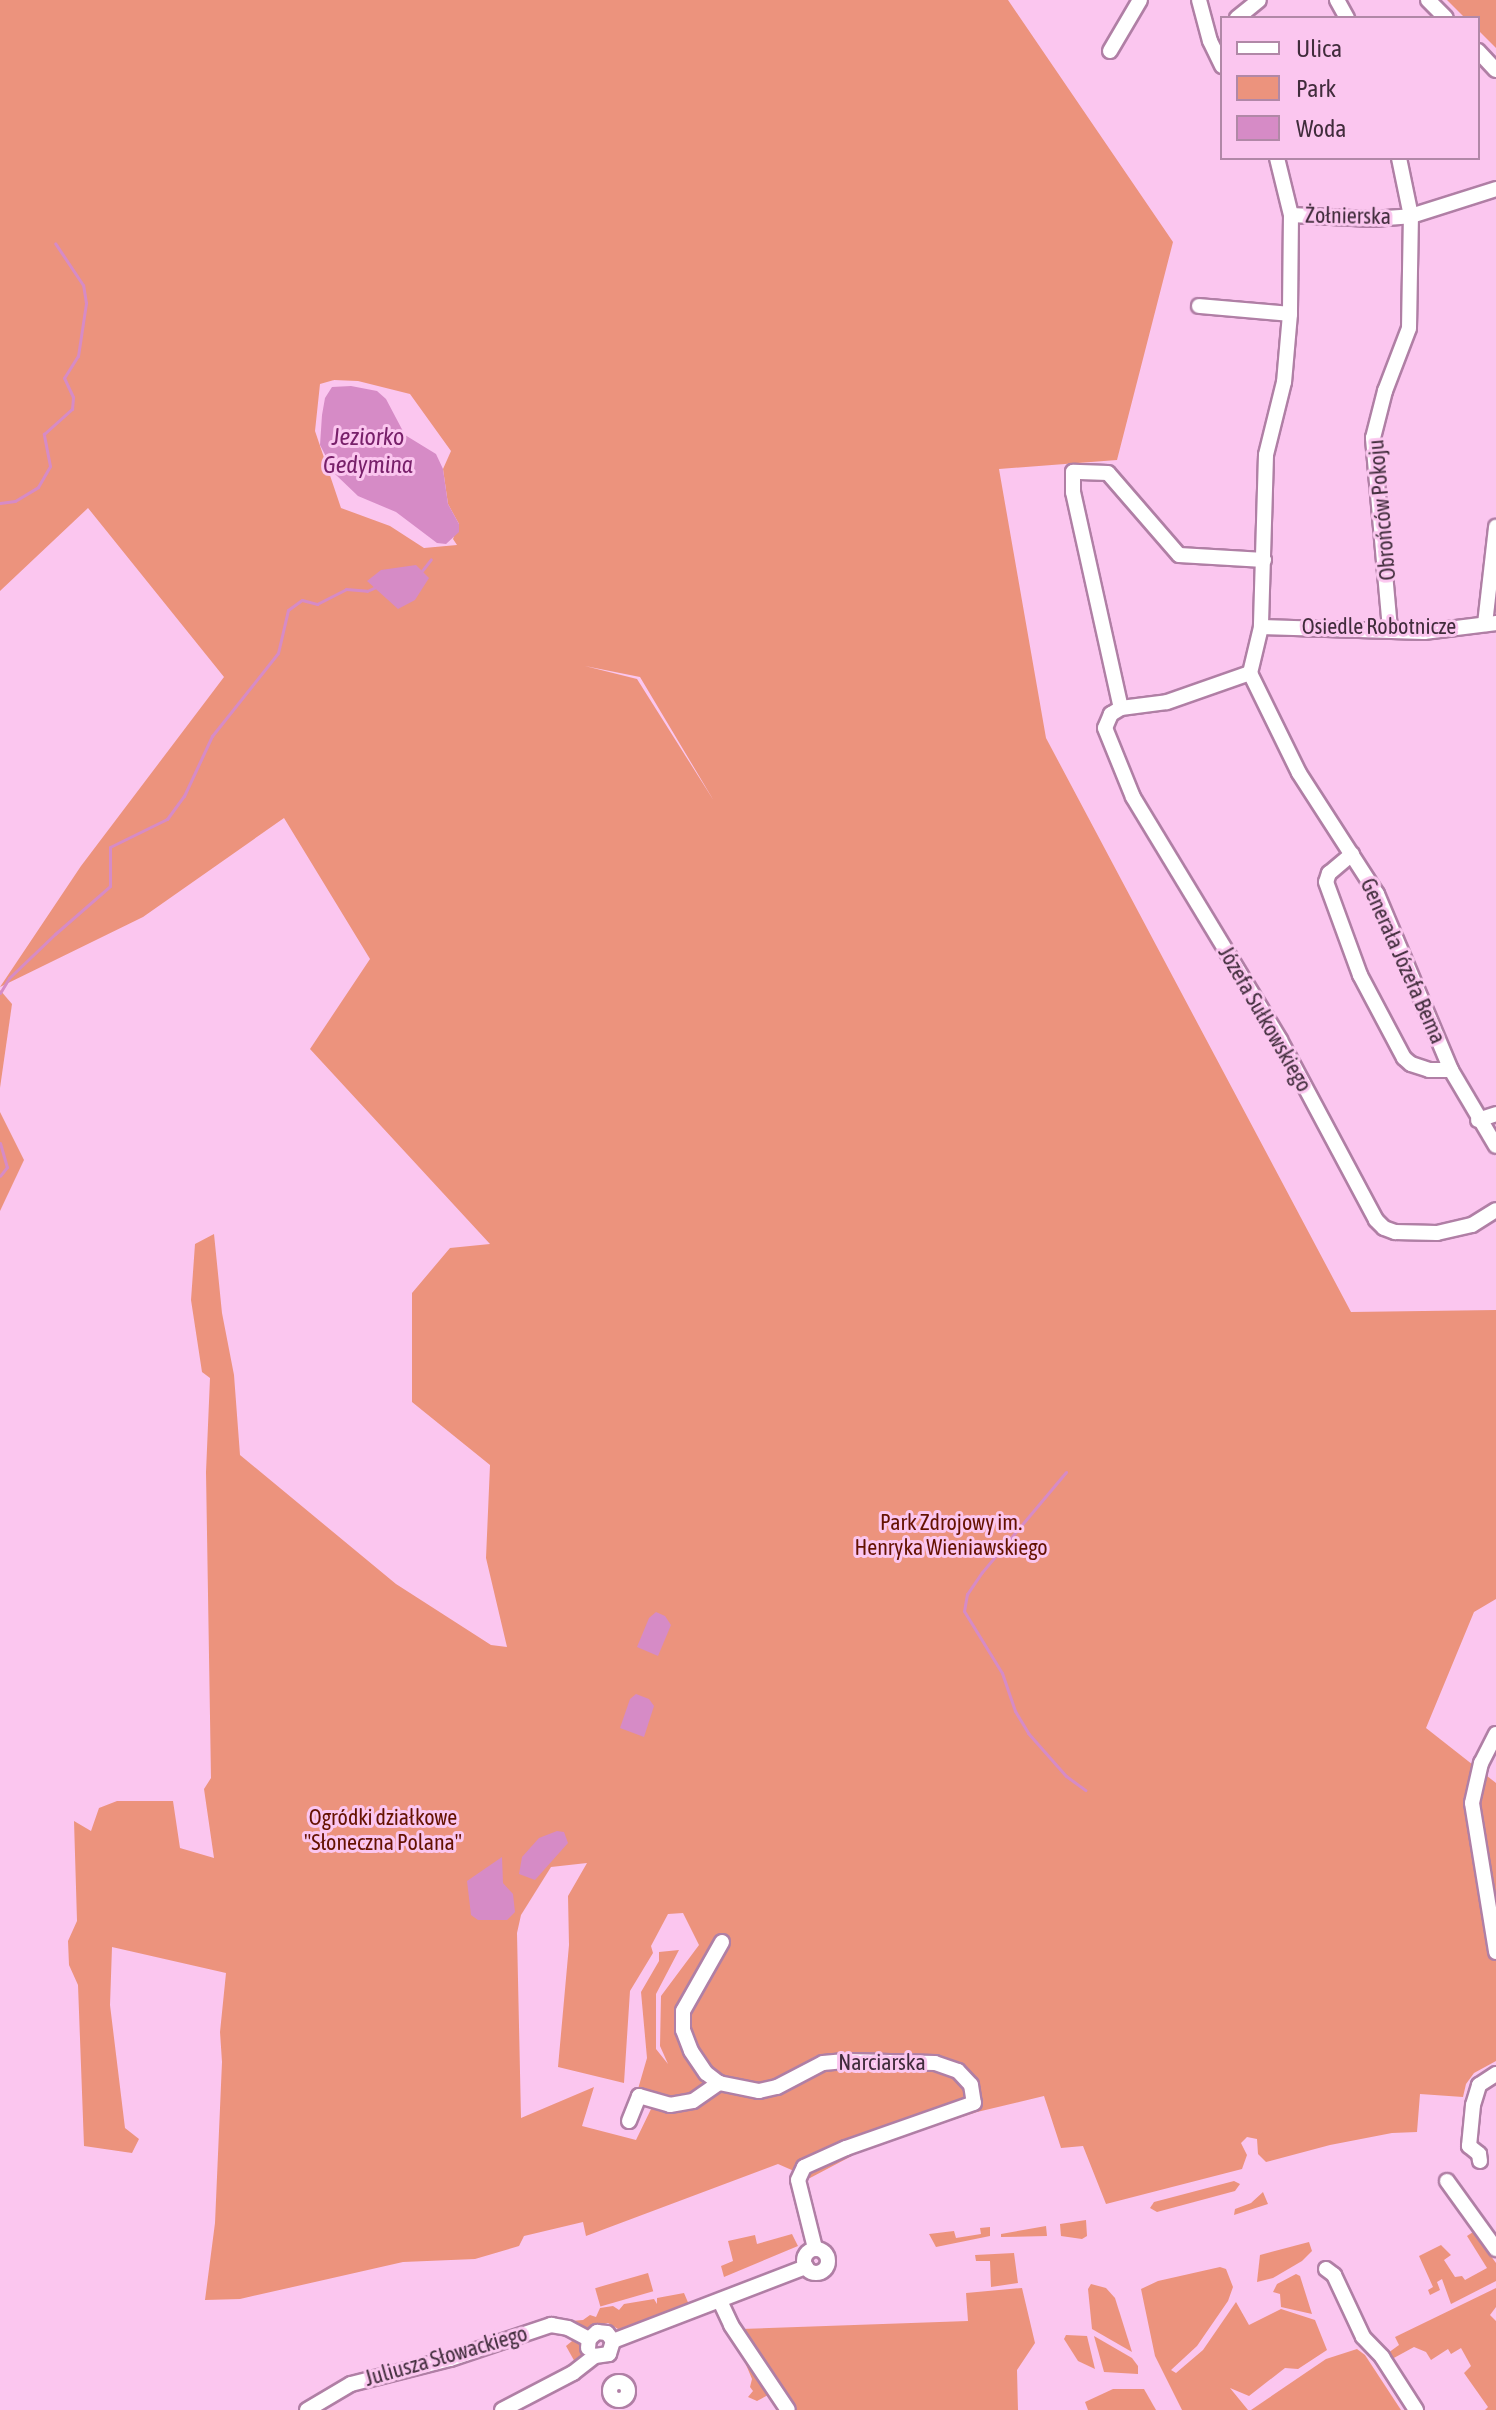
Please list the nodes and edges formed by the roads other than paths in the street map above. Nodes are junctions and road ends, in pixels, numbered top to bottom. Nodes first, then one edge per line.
1 (1140, 0) edge
2 (1199, 0) edge
3 (1259, 0) edge
4 (1428, 0) edge
5 (1239, 16) edge
6 (1444, 16) edge
7 (1220, 33) edge
8 (1210, 41) junction
9 (1110, 51) dead end
10 (1480, 53) edge
11 (1220, 62) edge
12 (1496, 70) edge
13 (1277, 160) edge
14 (1399, 160) edge
15 (1496, 189) edge
16 (1291, 215) junction
17 (1411, 216) junction
18 (1199, 306) dead end
19 (1290, 314) junction
20 (1496, 527) edge
21 (1264, 560) junction
22 (1491, 624) edge
23 (1261, 627) junction
24 (1390, 629) junction
25 (1250, 673) junction
26 (1121, 708) junction
27 (1352, 854) junction
28 (1451, 1070) junction
29 (1496, 1114) edge
30 (1478, 1120) junction
31 (1496, 1146) edge
32 (1496, 1210) edge
33 (1496, 1734) edge
34 (722, 1942) dead end
35 (1496, 1952) edge
36 (1496, 2074) edge
37 (719, 2083) junction
38 (629, 2121) dead end
39 (1480, 2161) dead end
40 (1447, 2181) dead end
41 (1496, 2249) edge
42 (1326, 2269) dead end
43 (720, 2301) junction
44 (589, 2339) junction
45 (613, 2341) junction
46 (599, 2356) junction
47 (614, 2383) dead end
48 (307, 2410) edge
49 (502, 2410) edge
50 (788, 2410) edge
51 (1416, 2410) edge

1 - 9 street
2 - 8 street
3 - 5 street
4 - 6 street
7 - 8 street
8 - 11 street
10 - 12 street
13 - 16 street
14 - 17 street, Obrońców Pokoju
15 - 17 street, Żołnierska
16 - 17 street, Żołnierska
16 - 19 street
17 - 24 street, Obrońców Pokoju
18 - 19 street
19 - 21 street
20 - 22 street
21 - 23 street
21 - 26 street
22 - 24 street, Osiedle Robotnicze
23 - 24 street, Osiedle Robotnicze
23 - 25 street
25 - 26 street
25 - 27 street, Generała Józefa Bema
26 - 32 street, Józefa Sułkowskiego
27 - 28 street, Generała Józefa Bema
27 - 28 street, Generała Józefa Bema
28 - 30 street, Generała Józefa Bema
29 - 30 street
30 - 31 street, Generała Józefa Bema
33 - 35 street
34 - 37 street
36 - 39 street
37 - 38 street
37 - 43 street, Narciarska
40 - 41 street
42 - 51 street
43 - 45 street
43 - 50 street
44 - 45 street
44 - 46 street
44 - 48 street, Juliusza Słowackiego
45 - 46 street
46 - 47 street
46 - 49 street

